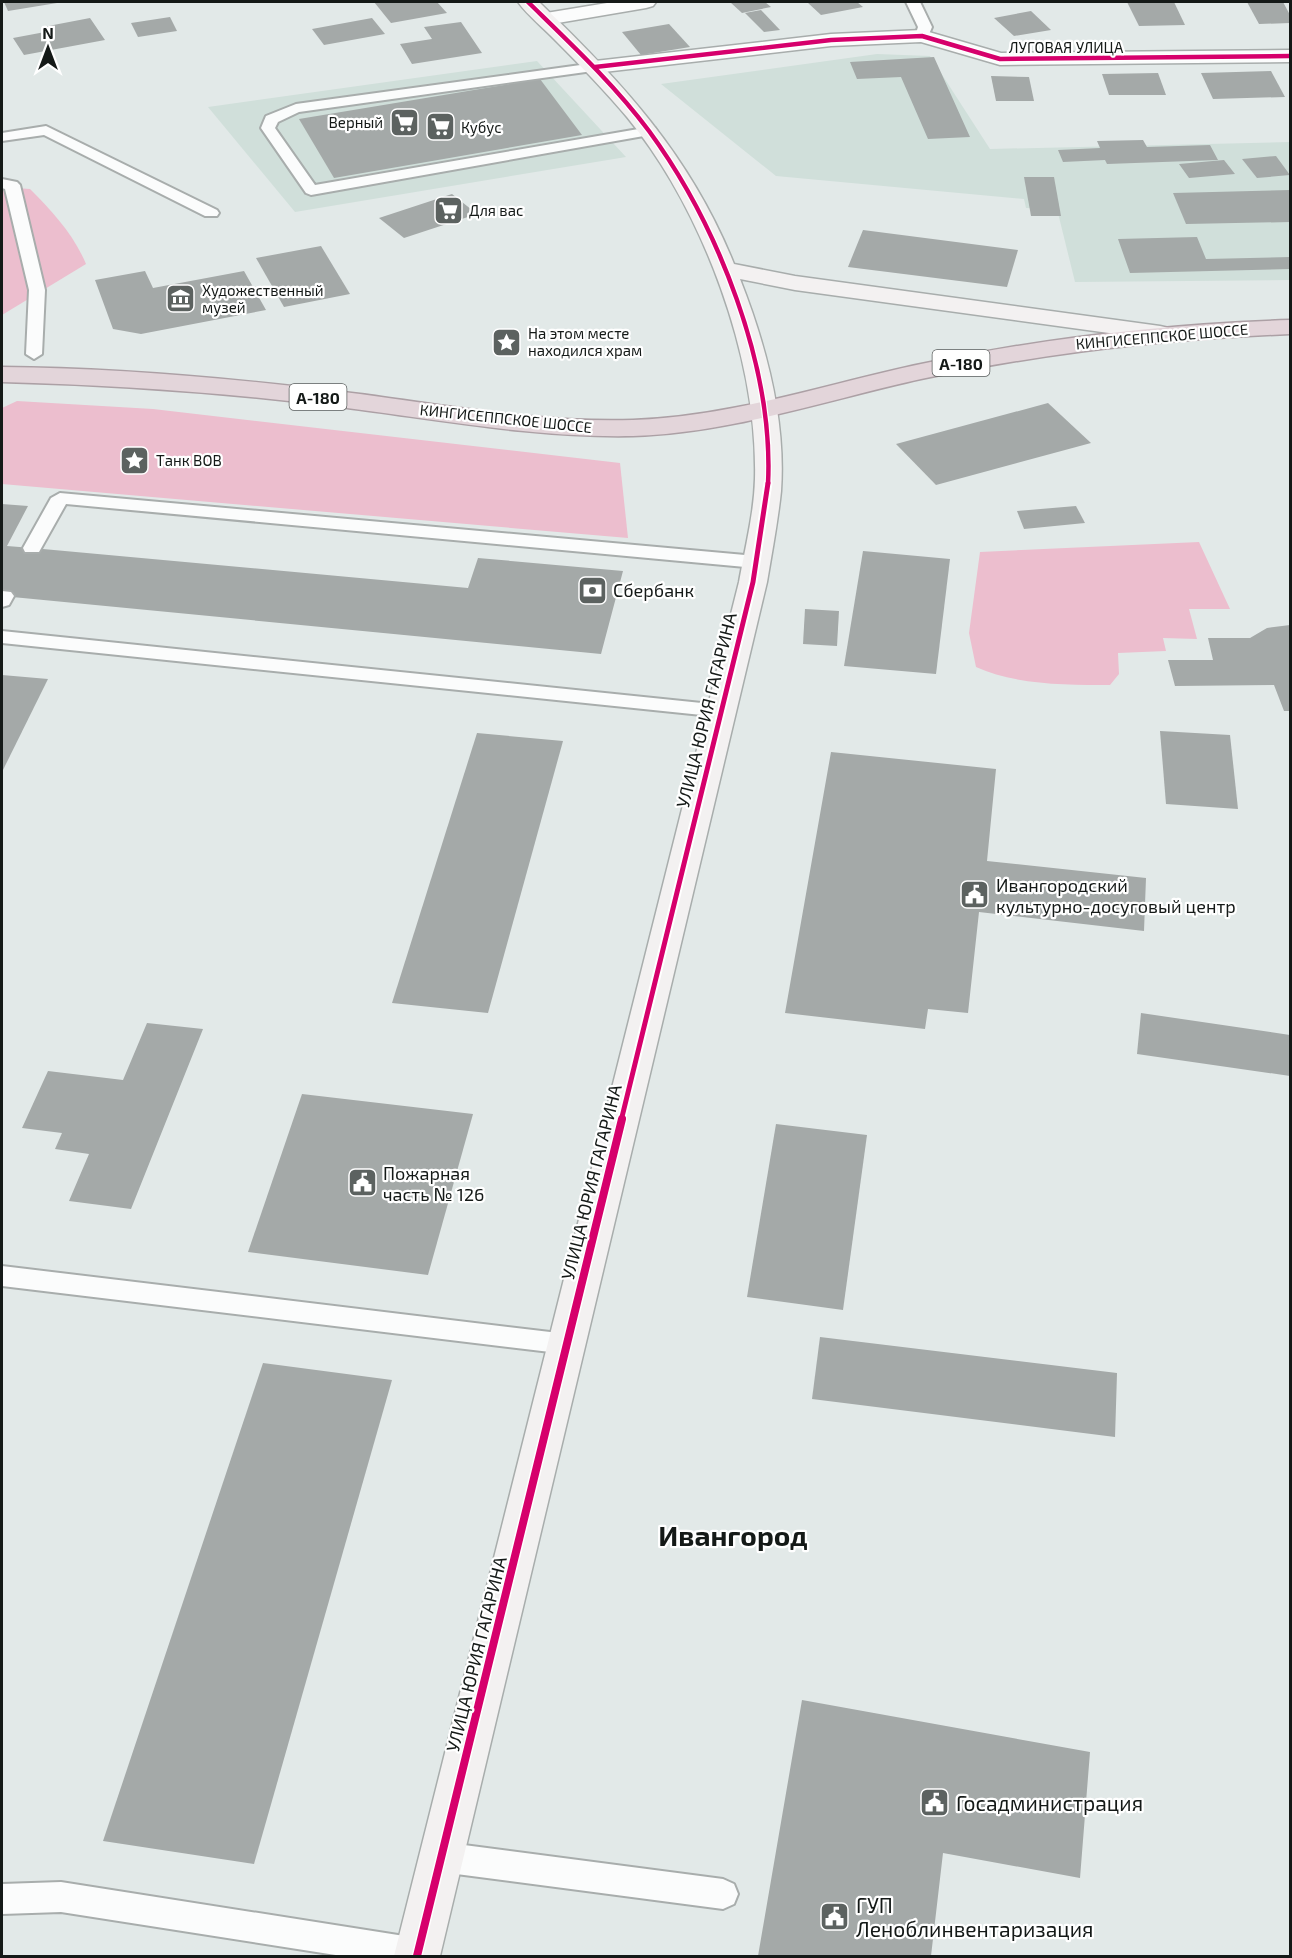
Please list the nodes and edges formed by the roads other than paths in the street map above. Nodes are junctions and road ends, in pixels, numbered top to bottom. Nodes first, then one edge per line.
1 (528, 2) edge
2 (646, 2) edge
3 (913, 2) edge
4 (546, 19) junction
5 (922, 36) junction
6 (1290, 56) edge
7 (595, 67) junction
8 (2, 128) edge
9 (650, 131) junction
10 (2, 184) edge
11 (211, 213) dead end
12 (723, 268) junction
13 (1290, 327) edge
14 (1160, 333) junction
15 (34, 354) dead end
16 (2, 375) edge
17 (766, 410) junction
18 (32, 548) dead end
19 (756, 562) junction
20 (2, 637) edge
21 (721, 711) junction
22 (2, 1276) edge
23 (567, 1344) junction
24 (441, 1857) junction
25 (723, 1894) dead end
26 (2, 1899) edge
27 (417, 1955) edge

1 - 4 street, УЛИЦА ЮРИЯ ГАГАРИНА
2 - 4 street
3 - 5 lane
4 - 7 street, УЛИЦА ЮРИЯ ГАГАРИНА
5 - 6 street, ЛУГОВАЯ УЛИЦА
5 - 7 street, ЛУГОВАЯ УЛИЦА
7 - 9 street, УЛИЦА ЮРИЯ ГАГАРИНА
7 - 9 lane
8 - 11 lane
9 - 12 street, УЛИЦА ЮРИЯ ГАГАРИНА
10 - 15 lane
12 - 14 street
12 - 17 street, УЛИЦА ЮРИЯ ГАГАРИНА
13 - 14 highway, КИНГИСЕППСКОЕ ШОССЕ / А-180
14 - 17 highway, КИНГИСЕППСКОЕ ШОССЕ / А-180
16 - 17 highway, КИНГИСЕППСКОЕ ШОССЕ / А-180
17 - 19 street, УЛИЦА ЮРИЯ ГАГАРИНА
18 - 19 lane
19 - 21 street, УЛИЦА ЮРИЯ ГАГАРИНА
20 - 21 lane
21 - 23 street, УЛИЦА ЮРИЯ ГАГАРИНА
22 - 23 lane
23 - 24 street, УЛИЦА ЮРИЯ ГАГАРИНА
24 - 25 lane
24 - 27 street, УЛИЦА ЮРИЯ ГАГАРИНА
26 - 27 lane

